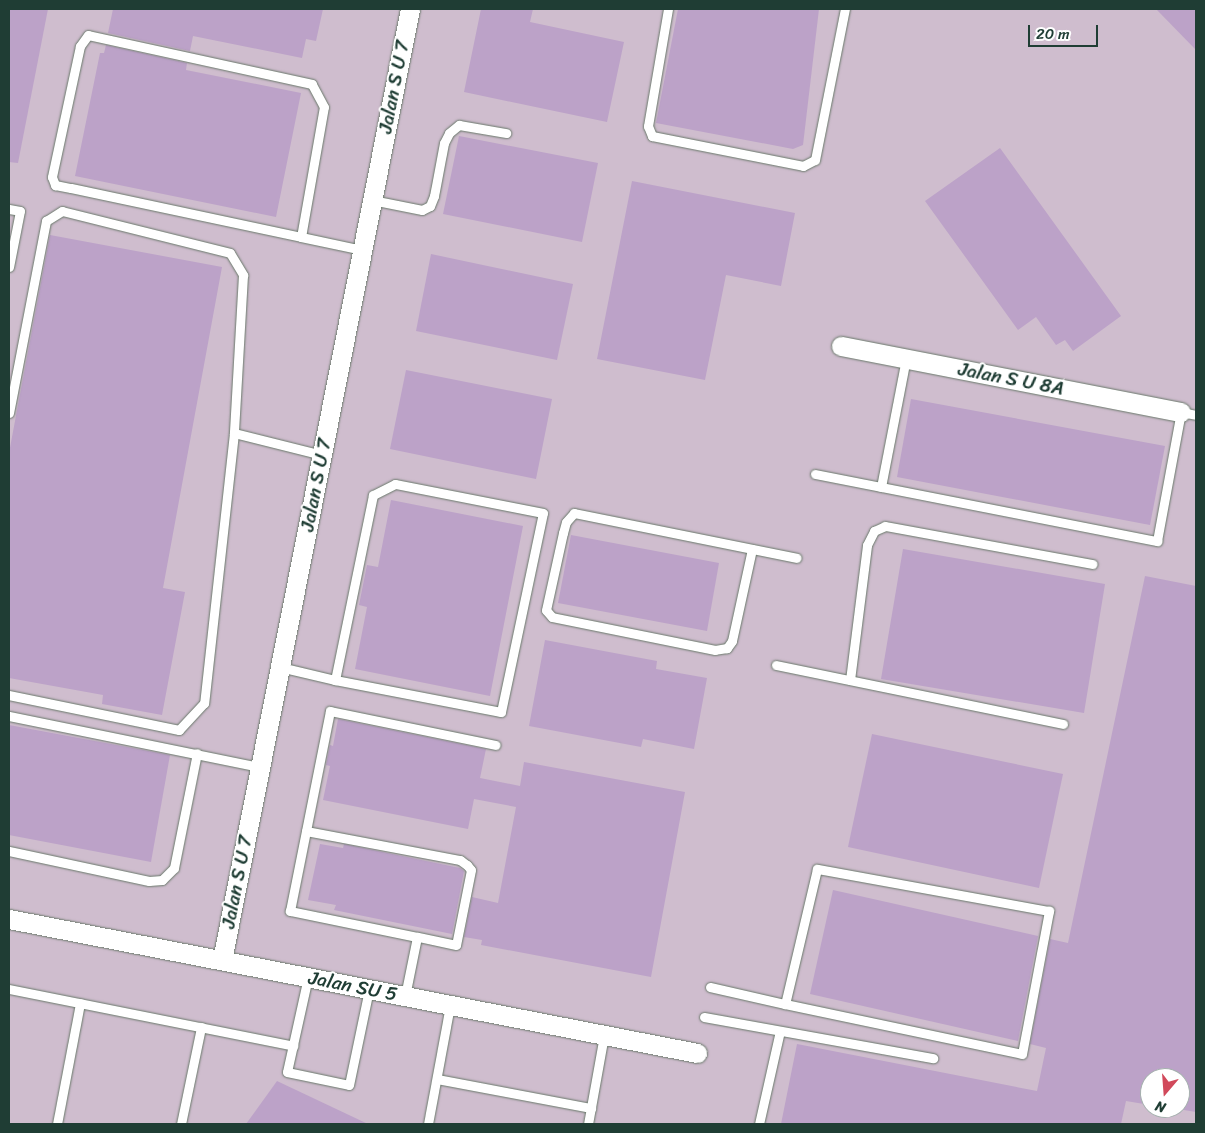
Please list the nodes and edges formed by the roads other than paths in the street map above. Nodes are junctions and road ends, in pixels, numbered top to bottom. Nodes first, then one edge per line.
1 (410, 9) edge
2 (668, 9) edge
3 (845, 9) edge
4 (506, 133) dead end
5 (372, 200) junction
6 (9, 208) edge
7 (301, 237) junction
8 (362, 250) junction
9 (9, 268) edge
10 (841, 346) dead end
11 (906, 358) junction
12 (9, 413) edge
13 (1189, 414) edge
14 (234, 433) junction
15 (322, 455) junction
16 (815, 474) dead end
17 (881, 487) junction
18 (752, 549) junction
19 (797, 558) dead end
20 (1093, 564) dead end
21 (776, 665) dead end
22 (280, 667) junction
23 (335, 680) junction
24 (850, 680) junction
25 (9, 696) edge
26 (9, 716) edge
27 (1063, 724) dead end
28 (496, 745) dead end
29 (197, 754) junction
30 (260, 767) junction
31 (306, 831) junction
32 (9, 851) edge
33 (9, 919) edge
34 (417, 937) junction
35 (222, 960) junction
36 (308, 977) junction
37 (710, 987) dead end
38 (9, 989) edge
39 (369, 989) junction
40 (405, 996) junction
41 (80, 1003) junction
42 (785, 1004) junction
43 (450, 1005) junction
44 (704, 1018) dead end
45 (202, 1027) junction
46 (780, 1031) junction
47 (604, 1035) junction
48 (293, 1046) junction
49 (697, 1052) dead end
50 (933, 1058) dead end
51 (436, 1079) junction
52 (591, 1108) junction
53 (57, 1124) edge
54 (181, 1124) edge
55 (428, 1124) edge
56 (588, 1124) edge
57 (759, 1124) edge

1 - 5 street, Jalan S U 7
2 - 3 lane
4 - 5 lane
5 - 8 street, Jalan S U 7
6 - 9 lane
7 - 7 lane
7 - 8 lane
8 - 15 street, Jalan S U 7
10 - 11 street, Jalan S U 8A
11 - 13 street, Jalan S U 8A
11 - 17 lane
12 - 14 lane
13 - 17 lane
14 - 15 lane
14 - 25 lane
15 - 22 street, Jalan S U 7
16 - 17 lane
18 - 18 lane
18 - 19 lane
20 - 24 lane
21 - 24 lane
22 - 23 lane
22 - 30 street, Jalan S U 7
23 - 23 lane
24 - 27 lane
26 - 29 lane
28 - 31 lane
29 - 30 lane
29 - 32 lane
30 - 35 street, Jalan S U 7
31 - 34 lane
31 - 34 lane
33 - 35 street, Jalan SU 5
34 - 40 lane
35 - 36 street, Jalan SU 5
36 - 39 street, Jalan SU 5
36 - 48 lane
37 - 42 lane
38 - 41 lane
39 - 40 street, Jalan SU 5
39 - 48 lane
40 - 43 street, Jalan SU 5
41 - 45 lane
41 - 53 lane
42 - 42 lane
43 - 47 street, Jalan SU 5
43 - 51 lane
44 - 46 lane
45 - 48 lane
45 - 54 lane
46 - 50 lane
46 - 57 lane
47 - 49 street, Jalan SU 5
47 - 52 lane
51 - 52 lane
51 - 55 lane
52 - 56 lane

